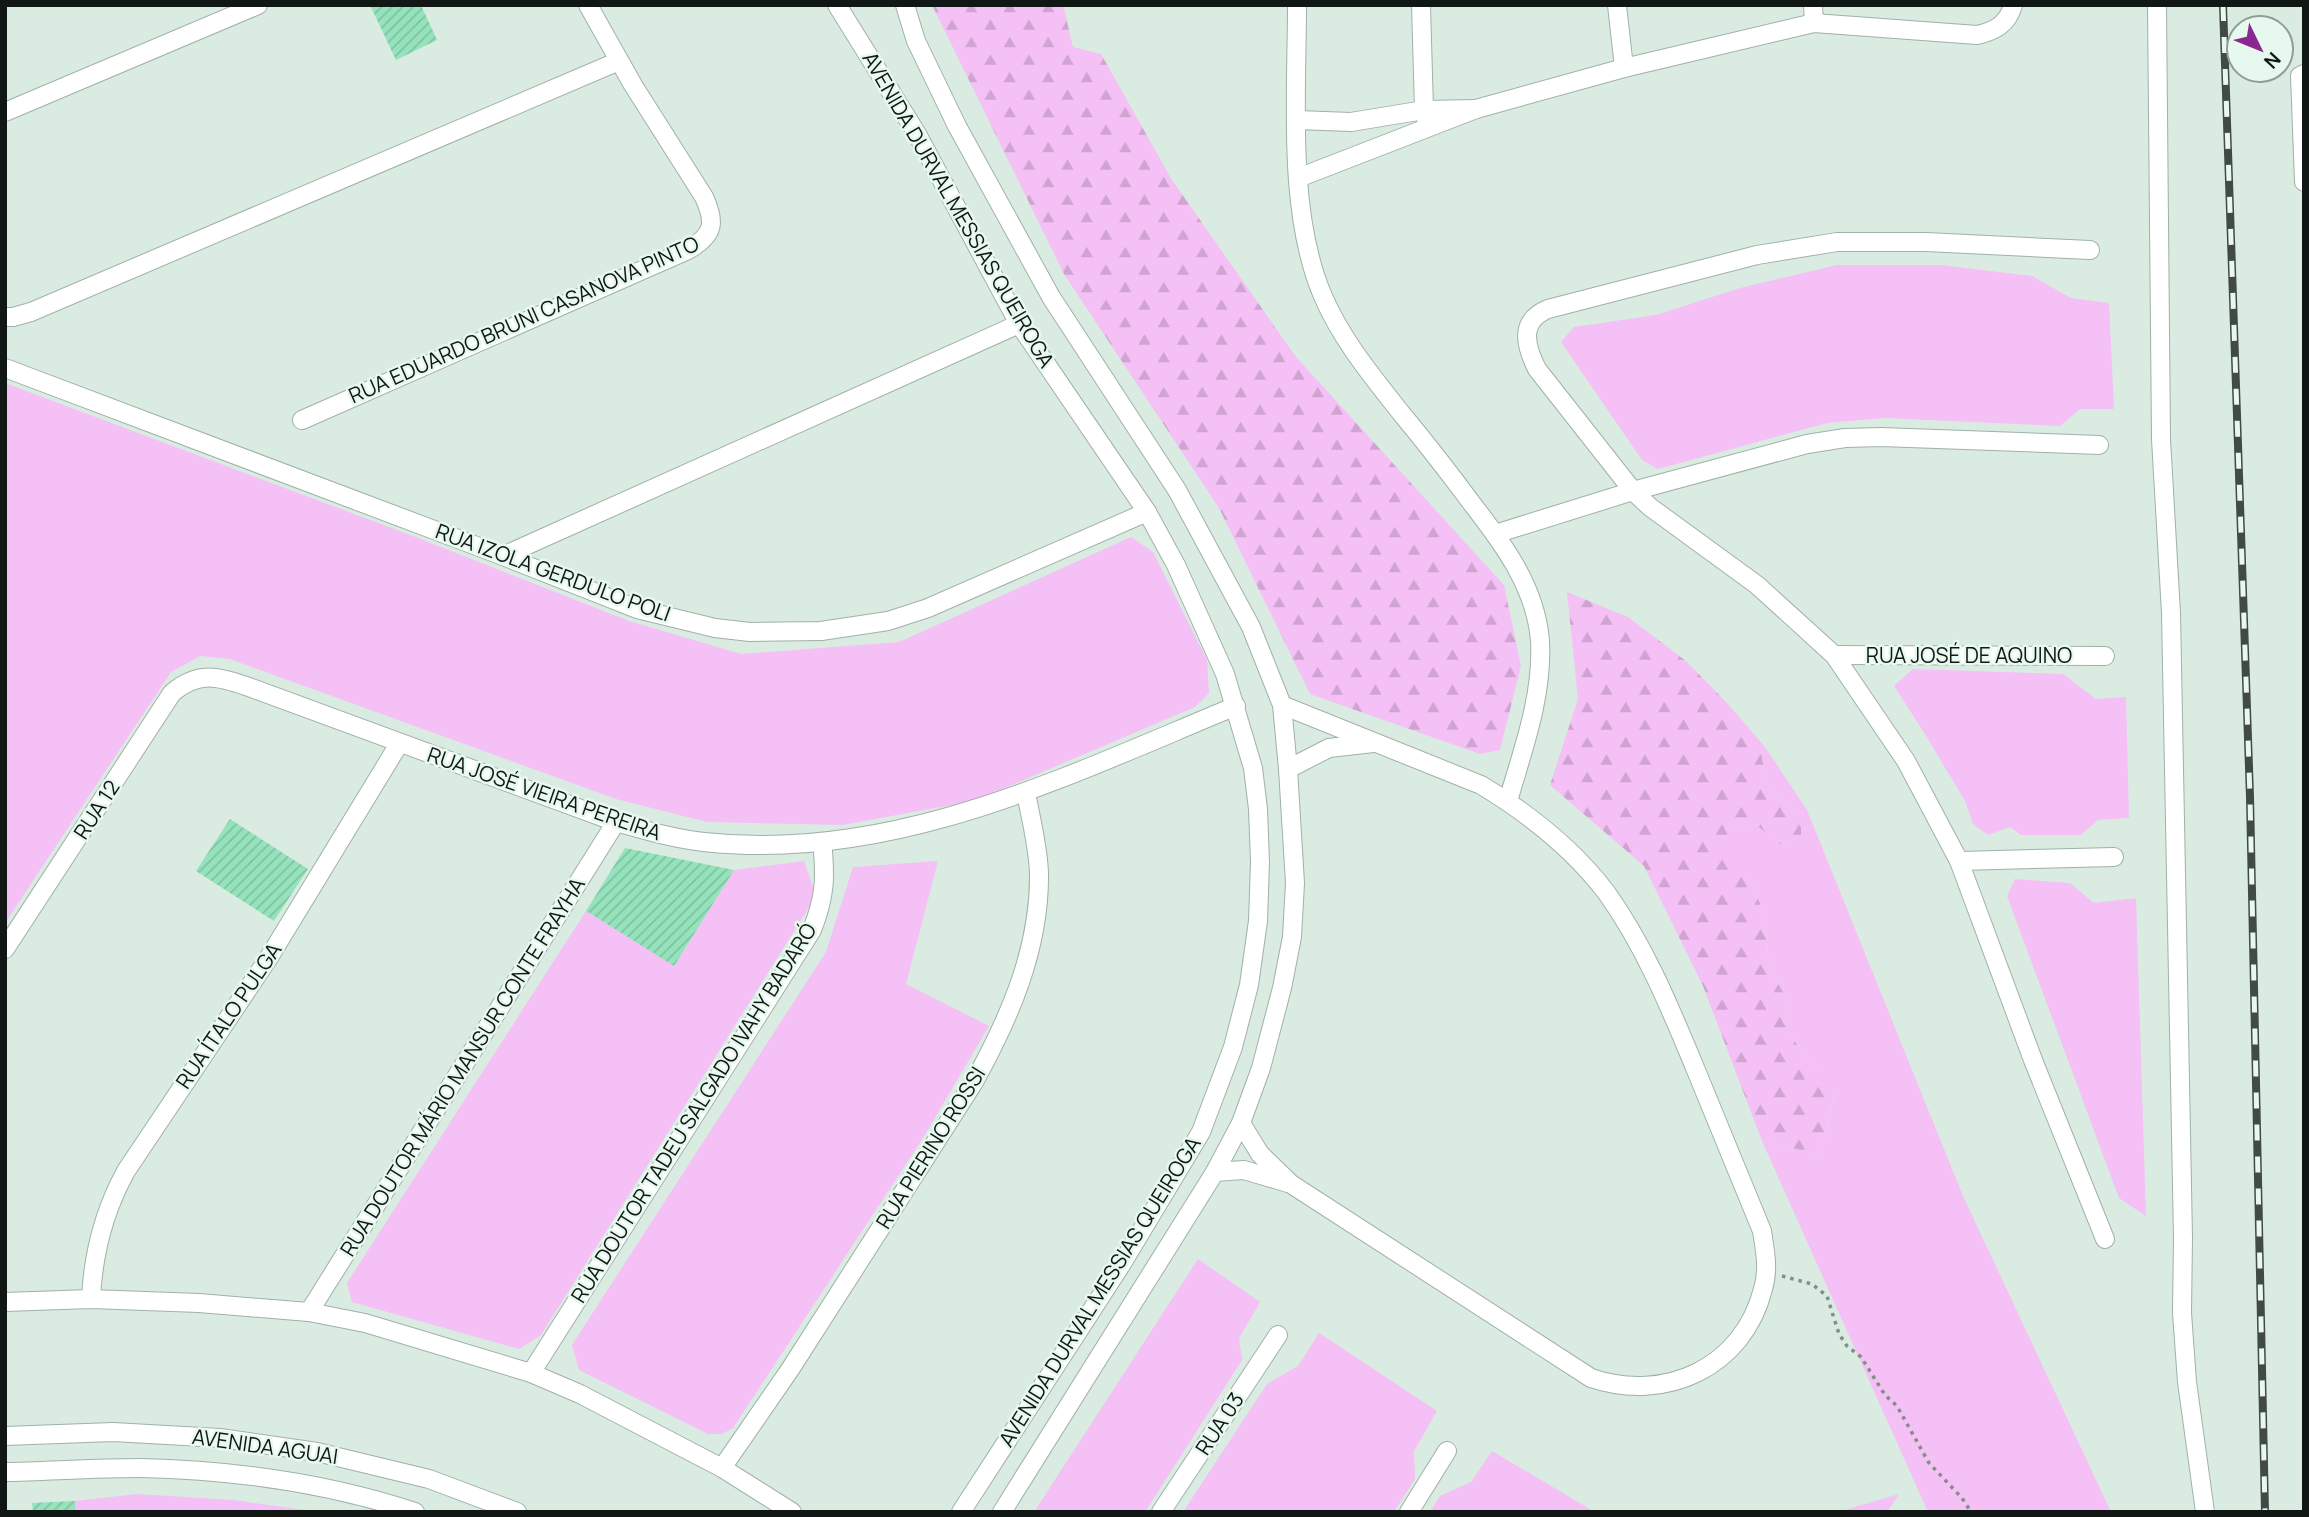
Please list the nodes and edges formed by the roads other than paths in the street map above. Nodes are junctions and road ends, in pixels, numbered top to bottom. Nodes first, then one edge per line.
1 (258, 5) edge
2 (588, 5) edge
3 (837, 5) edge
4 (905, 5) edge
5 (1297, 5) edge
6 (1421, 5) edge
7 (1617, 5) edge
8 (2013, 5) edge
9 (2157, 5) edge
10 (1813, 14) edge
11 (619, 61) junction
12 (1624, 68) junction
13 (2304, 74) edge
14 (1476, 109) junction
15 (1424, 110) junction
16 (5, 112) edge
17 (1297, 120) junction
18 (1429, 128) junction
19 (1298, 178) junction
20 (2304, 182) edge
21 (2090, 250) dead end
22 (5, 317) edge
23 (1019, 324) junction
24 (5, 368) edge
25 (302, 420) dead end
26 (2099, 445) dead end
27 (1633, 491) junction
28 (1147, 512) junction
29 (1495, 534) junction
30 (503, 556) junction
31 (1834, 655) junction
32 (2105, 656) dead end
33 (195, 679) joint
34 (1282, 705) junction
35 (1236, 706) junction
36 (1376, 743) junction
37 (400, 744) junction
38 (1288, 769) junction
39 (1026, 793) junction
40 (1508, 801) junction
41 (616, 822) junction
42 (822, 842) junction
43 (2114, 857) dead end
44 (1959, 861) junction
45 (5, 949) edge
46 (1241, 1123) junction
47 (1215, 1172) junction
48 (1291, 1184) junction
49 (2105, 1239) dead end
50 (91, 1299) junction
51 (5, 1302) edge
52 (309, 1312) junction
53 (1278, 1335) dead end
54 (531, 1373) junction
55 (5, 1436) edge
56 (1447, 1451) dead end
57 (722, 1468) junction
58 (5, 1472) edge
59 (415, 1512) edge
60 (517, 1512) edge
61 (792, 1512) edge
62 (961, 1512) edge
63 (1002, 1512) edge
64 (1161, 1512) edge
65 (1409, 1512) edge
66 (2206, 1512) edge

1 - 16 street
2 - 11 street
3 - 23 street, AVENIDA DURVAL MESSIAS QUEIROGA
4 - 34 street, AVENIDA DURVAL MESSIAS QUEIROGA
5 - 17 street
6 - 15 street
7 - 12 street
8 - 10 street
9 - 66 street
10 - 12 street
11 - 22 street
11 - 25 street, RUA EDUARDO BRUNI CASANOVA PINTO
12 - 14 street
13 - 20 street
14 - 15 street
14 - 18 street
15 - 17 street
15 - 18 street
17 - 19 street
18 - 19 street
19 - 29 street
21 - 27 street
23 - 28 street, AVENIDA DURVAL MESSIAS QUEIROGA
23 - 30 street
24 - 30 street, RUA IZOLA GERDULO POLI
26 - 27 street
27 - 29 street
27 - 31 street
28 - 30 street, RUA IZOLA GERDULO POLI
28 - 35 street, AVENIDA DURVAL MESSIAS QUEIROGA
29 - 40 street
31 - 32 street, RUA JOSÉ DE AQUINO
31 - 44 street
33 - 37 street, RUA JOSÉ VIEIRA PEREIRA
33 - 45 street, RUA 12
34 - 36 street
34 - 38 street, AVENIDA DURVAL MESSIAS QUEIROGA
35 - 39 street, RUA JOSÉ VIEIRA PEREIRA
35 - 62 street, AVENIDA DURVAL MESSIAS QUEIROGA
36 - 38 street
36 - 40 street
37 - 41 street, RUA JOSÉ VIEIRA PEREIRA
37 - 50 street, RUA ÍTALO PULGA
38 - 46 street, AVENIDA DURVAL MESSIAS QUEIROGA
39 - 42 street, RUA JOSÉ VIEIRA PEREIRA
39 - 57 street, RUA PIERINO ROSSI
40 - 48 street
41 - 42 street, RUA JOSÉ VIEIRA PEREIRA
41 - 52 street, RUA DOUTOR MÁRIO MANSUR CONTE FRAYHA
42 - 54 street, RUA DOUTOR TADEU SALGADO IVAHY BADARÓ
43 - 44 street
44 - 49 street
46 - 47 street, AVENIDA DURVAL MESSIAS QUEIROGA
46 - 48 street
47 - 48 street
47 - 63 street, AVENIDA DURVAL MESSIAS QUEIROGA
50 - 51 street
50 - 52 street
52 - 54 street
53 - 64 street, RUA 03
54 - 57 street
55 - 60 street, AVENIDA AGUAI
56 - 65 street
57 - 61 street
58 - 59 street, AVENIDA AGUAI

